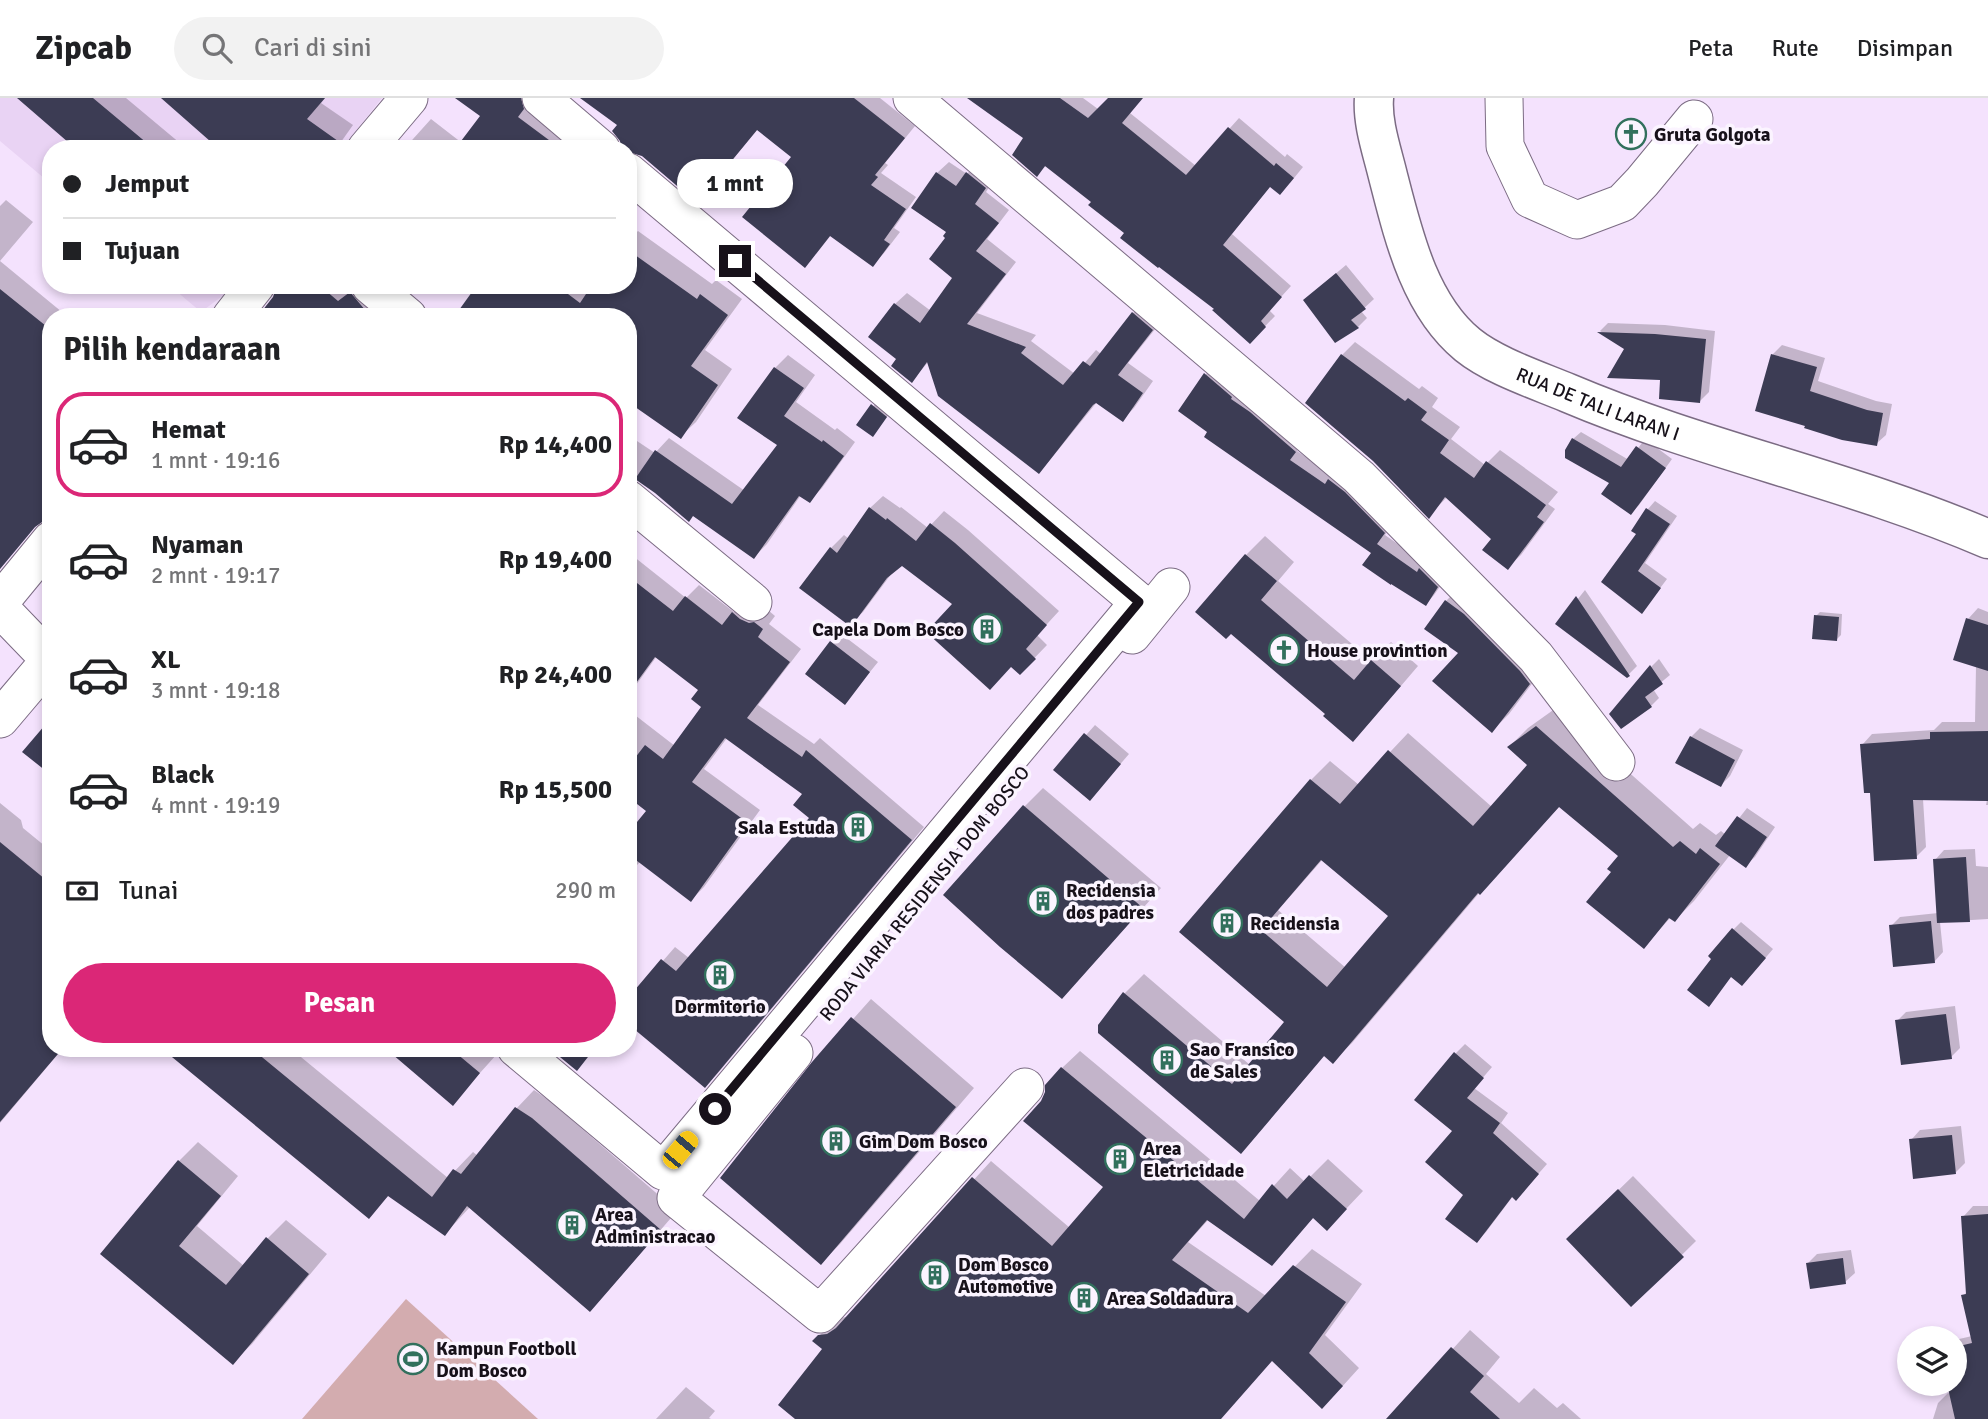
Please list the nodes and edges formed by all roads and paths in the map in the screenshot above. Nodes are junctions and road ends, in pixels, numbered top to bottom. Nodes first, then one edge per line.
1 (409, 98) edge
2 (541, 98) edge
3 (912, 98) edge
4 (1374, 98) edge
5 (1504, 98) edge
6 (1694, 119) dead end
7 (374, 140) edge
8 (590, 140) edge
9 (637, 180) edge
10 (249, 294) edge
11 (381, 294) edge
12 (237, 308) edge
13 (397, 308) edge
14 (637, 506) edge
15 (1988, 539) edge
16 (42, 551) edge
17 (1171, 587) dead end
18 (0, 602) edge
19 (752, 602) dead end
20 (0, 608) edge
21 (42, 652) edge
22 (42, 669) edge
23 (0, 719) edge
24 (1616, 761) dead end
25 (527, 1057) edge
26 (1025, 1087) dead end

1 - 7 street
2 - 8 street
3 - 24 street
4 - 15 main road, RUA DE TALI LARAN I
5 - 6 street
9 - 25 street
10 - 12 street
11 - 13 street
14 - 19 street
16 - 18 street
17 - 26 street, RODA VIARIA RESIDENSIA DOM BOSCO
20 - 21 street
22 - 23 street

